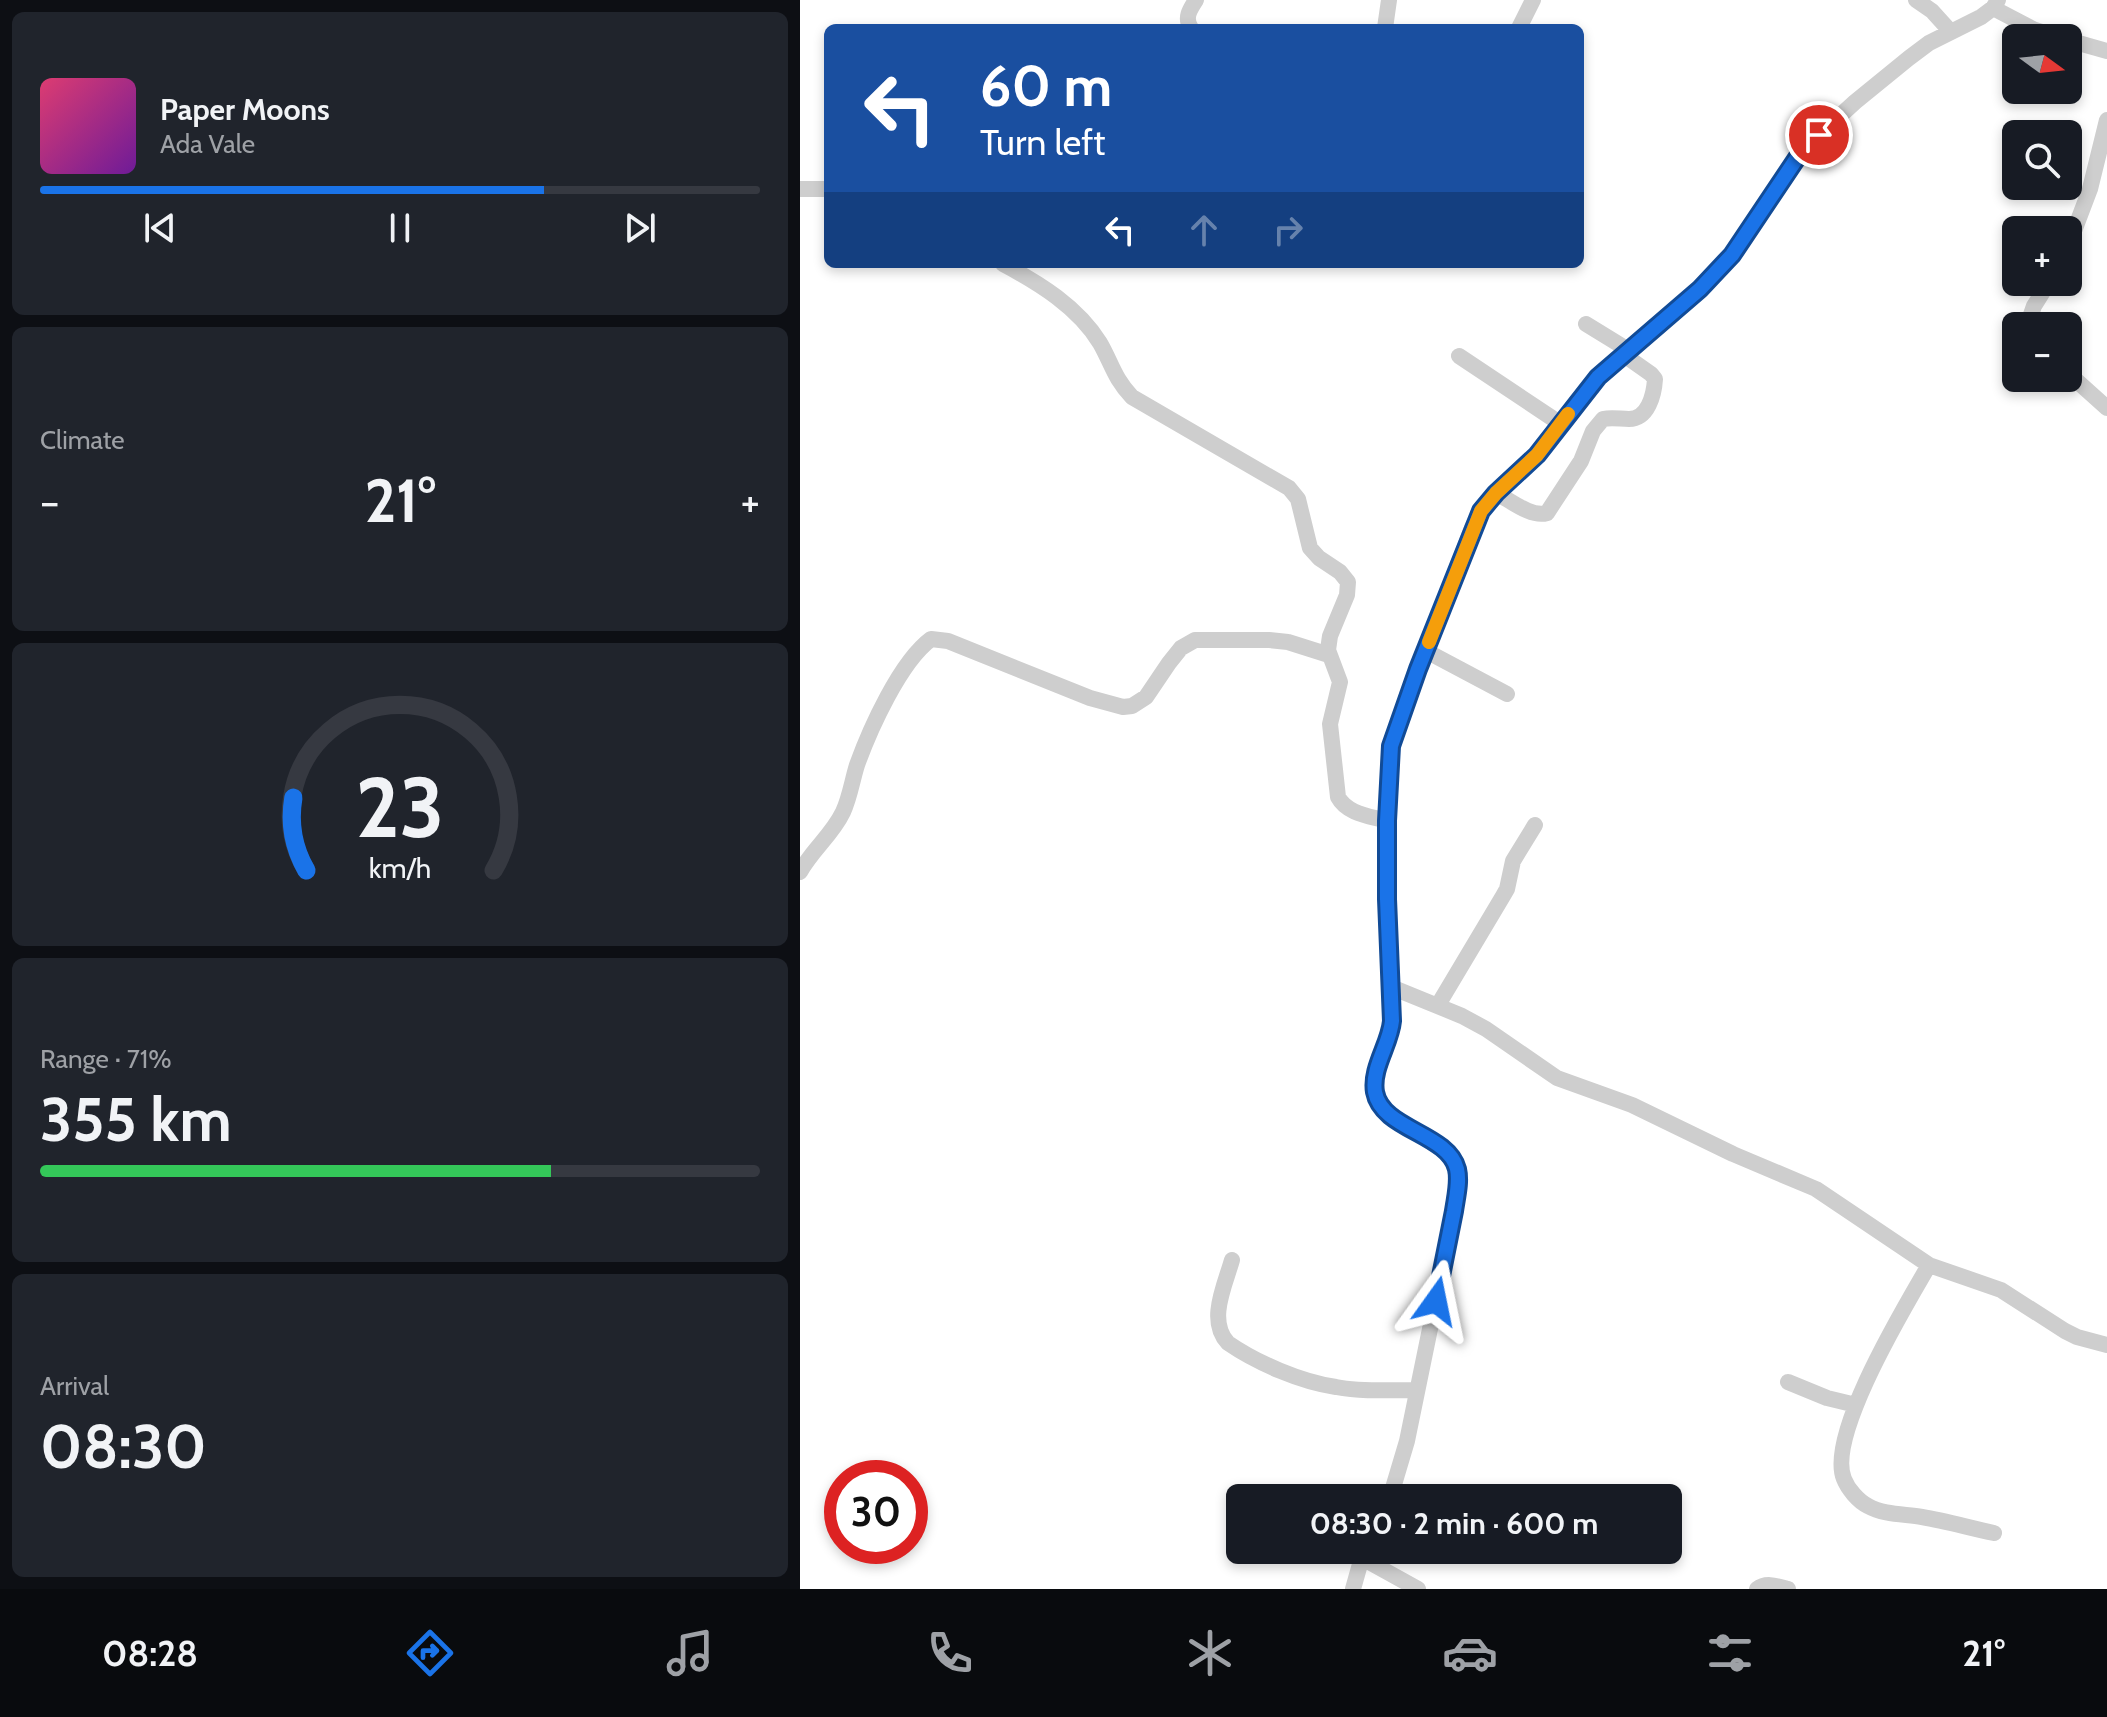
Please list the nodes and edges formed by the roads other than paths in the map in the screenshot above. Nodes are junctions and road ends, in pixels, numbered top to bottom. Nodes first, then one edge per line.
1 (1196, 0) edge
2 (1389, 0) edge
3 (1533, 0) edge
4 (1916, 0) edge
5 (1995, 4) edge
6 (1189, 24) edge
7 (1386, 24) edge
8 (1521, 24) edge
9 (2026, 24) edge
10 (1951, 32) junction
11 (2082, 44) edge
12 (2107, 51) edge
13 (2107, 120) edge
14 (800, 189) edge
15 (824, 189) edge
16 (2080, 216) edge
17 (1010, 268) edge
18 (1586, 324) dead end
19 (1627, 353) junction
20 (1459, 356) dead end
21 (2082, 386) edge
22 (2107, 408) edge
23 (1561, 424) junction
24 (1496, 493) junction
25 (1426, 651) junction
26 (1329, 655) junction
27 (1507, 694) dead end
28 (1387, 821) junction
29 (1535, 825) dead end
30 (800, 872) edge
31 (1391, 987) junction
32 (1438, 1005) junction
33 (1232, 1260) dead end
34 (1929, 1265) junction
35 (2107, 1345) edge
36 (1788, 1382) dead end
37 (1417, 1390) junction
38 (1856, 1405) junction
39 (1395, 1484) edge
40 (1994, 1533) dead end
41 (1360, 1564) edge
42 (1379, 1564) edge
43 (1353, 1589) edge
44 (1418, 1589) edge
45 (1757, 1589) edge
46 (1788, 1589) edge

1 - 6 street
2 - 7 street
3 - 8 street
4 - 10 street
5 - 9 street
5 - 10 street
10 - 19 street
11 - 12 street
13 - 16 street
14 - 15 street
17 - 26 street
18 - 19 street
19 - 23 street
19 - 24 street
20 - 23 street
21 - 22 street
23 - 24 street
24 - 25 street
25 - 27 street
25 - 28 street
26 - 28 street
26 - 30 street
28 - 31 street
29 - 32 street
31 - 32 street
31 - 37 street
32 - 34 street
33 - 37 street
34 - 35 street
34 - 38 street
36 - 38 street
37 - 39 street
38 - 40 street
41 - 43 street
42 - 44 street
45 - 46 street

